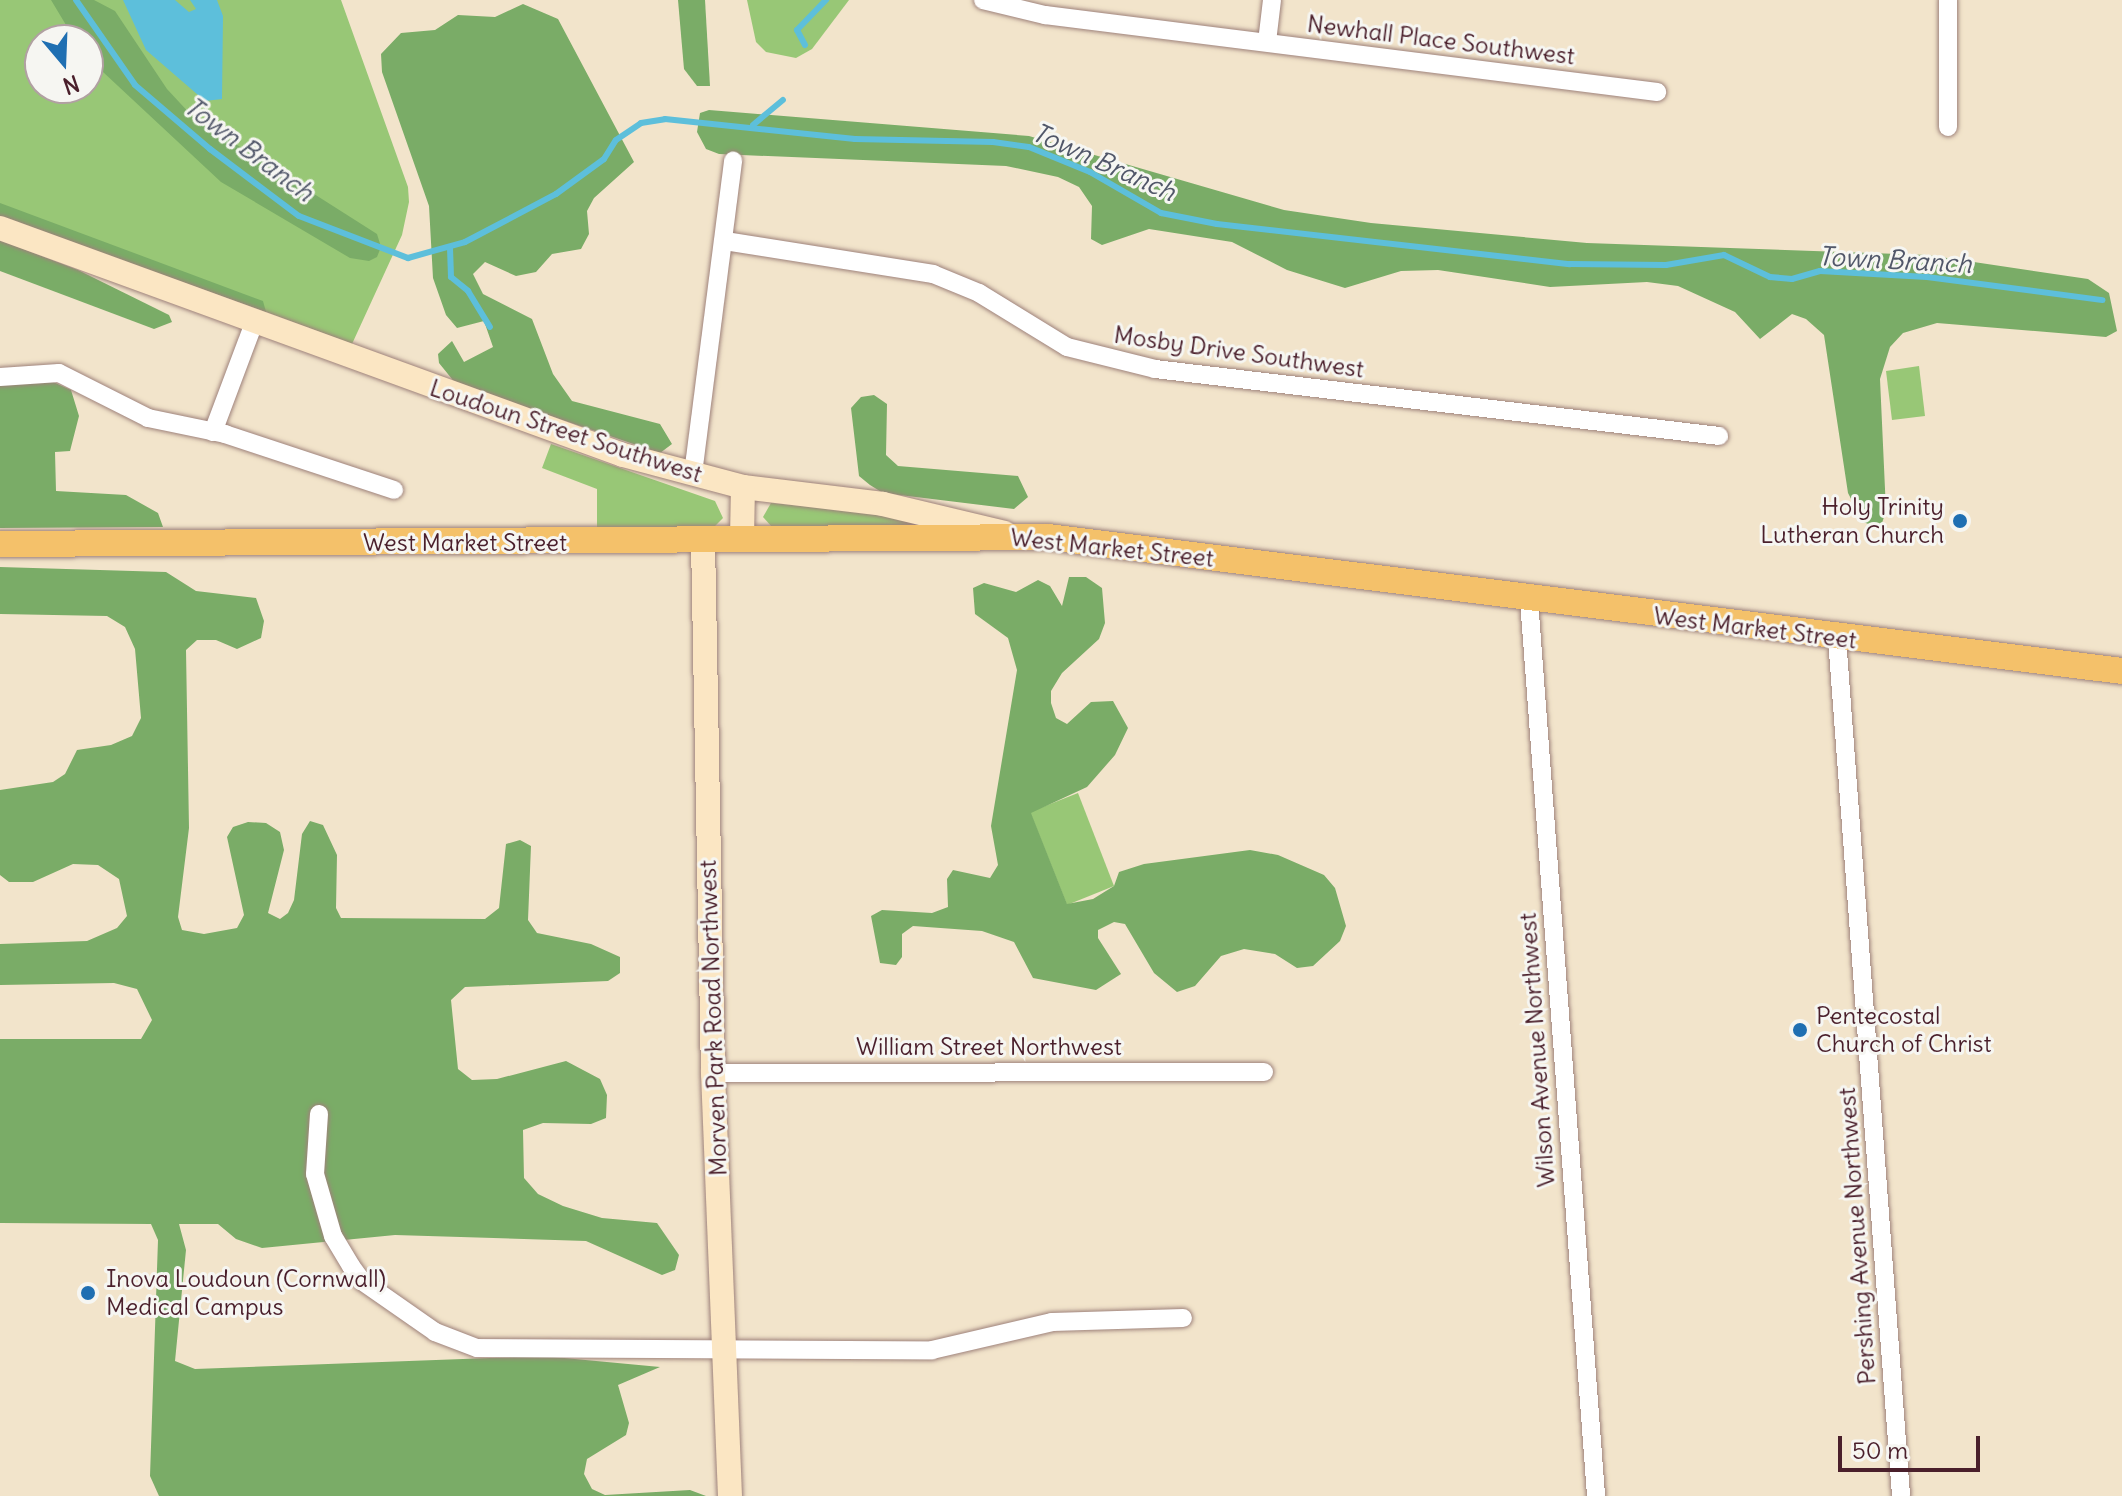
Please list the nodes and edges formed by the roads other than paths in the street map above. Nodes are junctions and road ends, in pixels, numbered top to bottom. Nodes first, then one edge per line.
1 (983, 0) edge
2 (1272, 0) edge
3 (1948, 0) edge
4 (1267, 42) junction
5 (1657, 92) dead end
6 (1948, 127) dead end
7 (733, 161) dead end
8 (0, 228) edge
9 (725, 241) junction
10 (260, 325) junction
11 (0, 377) edge
12 (219, 433) junction
13 (1719, 436) dead end
14 (693, 474) junction
15 (743, 487) junction
16 (394, 490) dead end
17 (1015, 536) junction
18 (742, 538) junction
19 (703, 540) junction
20 (0, 544) edge
21 (1529, 600) junction
22 (1837, 638) junction
23 (2122, 671) edge
24 (1264, 1072) dead end
25 (713, 1073) junction
26 (319, 1114) dead end
27 (1183, 1318) dead end
28 (724, 1348) junction
29 (730, 1496) edge
30 (1596, 1496) edge
31 (1901, 1496) edge

1 - 4 street, Newhall Place Southwest
2 - 4 street
3 - 6 street
4 - 5 street, Newhall Place Southwest
7 - 9 street
8 - 10 main road, Loudoun Street Southwest
9 - 13 street, Mosby Drive Southwest
9 - 14 street
10 - 12 street
10 - 14 main road, Loudoun Street Southwest
11 - 12 street
12 - 16 street
14 - 15 main road, Loudoun Street Southwest
15 - 17 main road, Loudoun Street Southwest
15 - 18 main road
17 - 18 main road, West Market Street
17 - 21 main road, West Market Street
18 - 19 main road, West Market Street
19 - 20 main road, West Market Street
19 - 25 main road, Morven Park Road Northwest
21 - 22 main road, West Market Street
21 - 30 street, Wilson Avenue Northwest
22 - 23 main road, West Market Street
22 - 31 street, Pershing Avenue Northwest
24 - 25 street, William Street Northwest
25 - 28 main road, Morven Park Road Northwest
26 - 28 street
27 - 28 street
28 - 29 main road, Morven Park Road Northwest

